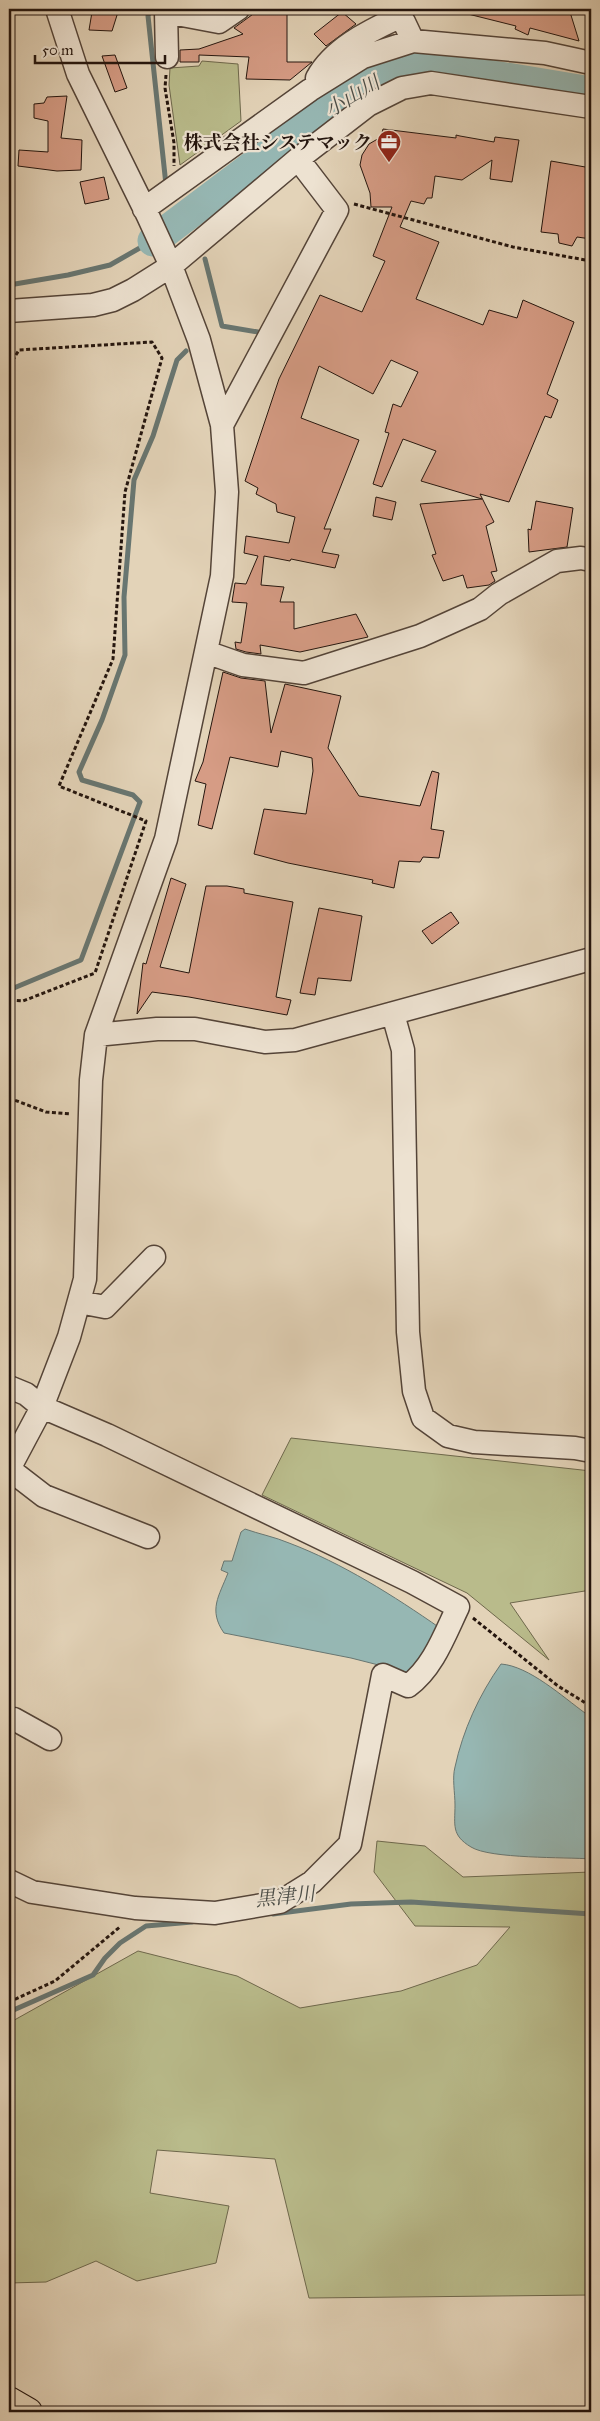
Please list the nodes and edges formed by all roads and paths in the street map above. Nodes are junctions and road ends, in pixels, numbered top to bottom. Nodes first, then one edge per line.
1 (57, 9) edge
2 (238, 9) edge
3 (166, 10) edge
4 (167, 57) joint
5 (591, 63) edge
6 (591, 107) edge
7 (298, 159) junction
8 (178, 185) junction
9 (337, 210) junction
10 (146, 213) junction
11 (166, 257) junction
12 (591, 261) edge
13 (9, 311) edge
14 (9, 366) edge
15 (222, 425) junction
16 (591, 560) edge
17 (206, 652) junction
18 (591, 959) edge
19 (9, 1000) edge
20 (393, 1014) junction
21 (96, 1035) junction
22 (9, 1098) edge
23 (89, 1115) junction
24 (154, 1257) dead end
25 (79, 1302) junction
26 (9, 1387) edge
27 (42, 1407) junction
28 (591, 1451) edge
29 (9, 1469) edge
30 (148, 1538) dead end
31 (458, 1607) junction
32 (591, 1710) edge
33 (9, 1720) edge
34 (50, 1739) dead end
35 (9, 1882) edge
36 (135, 1908) junction
37 (9, 2002) edge
38 (9, 2401) edge
39 (28, 2412) edge

1 - 10 street
2 - 3 street
3 - 4 street
4 - 8 path
5 - 8 street
6 - 7 street
7 - 9 street
7 - 11 street
8 - 10 street
9 - 12 path
9 - 15 street
10 - 11 street
11 - 13 street
11 - 15 street
14 - 19 path
15 - 17 street
16 - 17 street
17 - 21 street
18 - 20 street
20 - 21 street
20 - 28 street
21 - 23 street
22 - 23 path
23 - 25 street
24 - 25 street
25 - 27 street
26 - 27 street
27 - 29 street
27 - 31 street
29 - 30 street
31 - 32 path
31 - 36 street
33 - 34 street
35 - 36 street
36 - 37 path
38 - 39 highway

